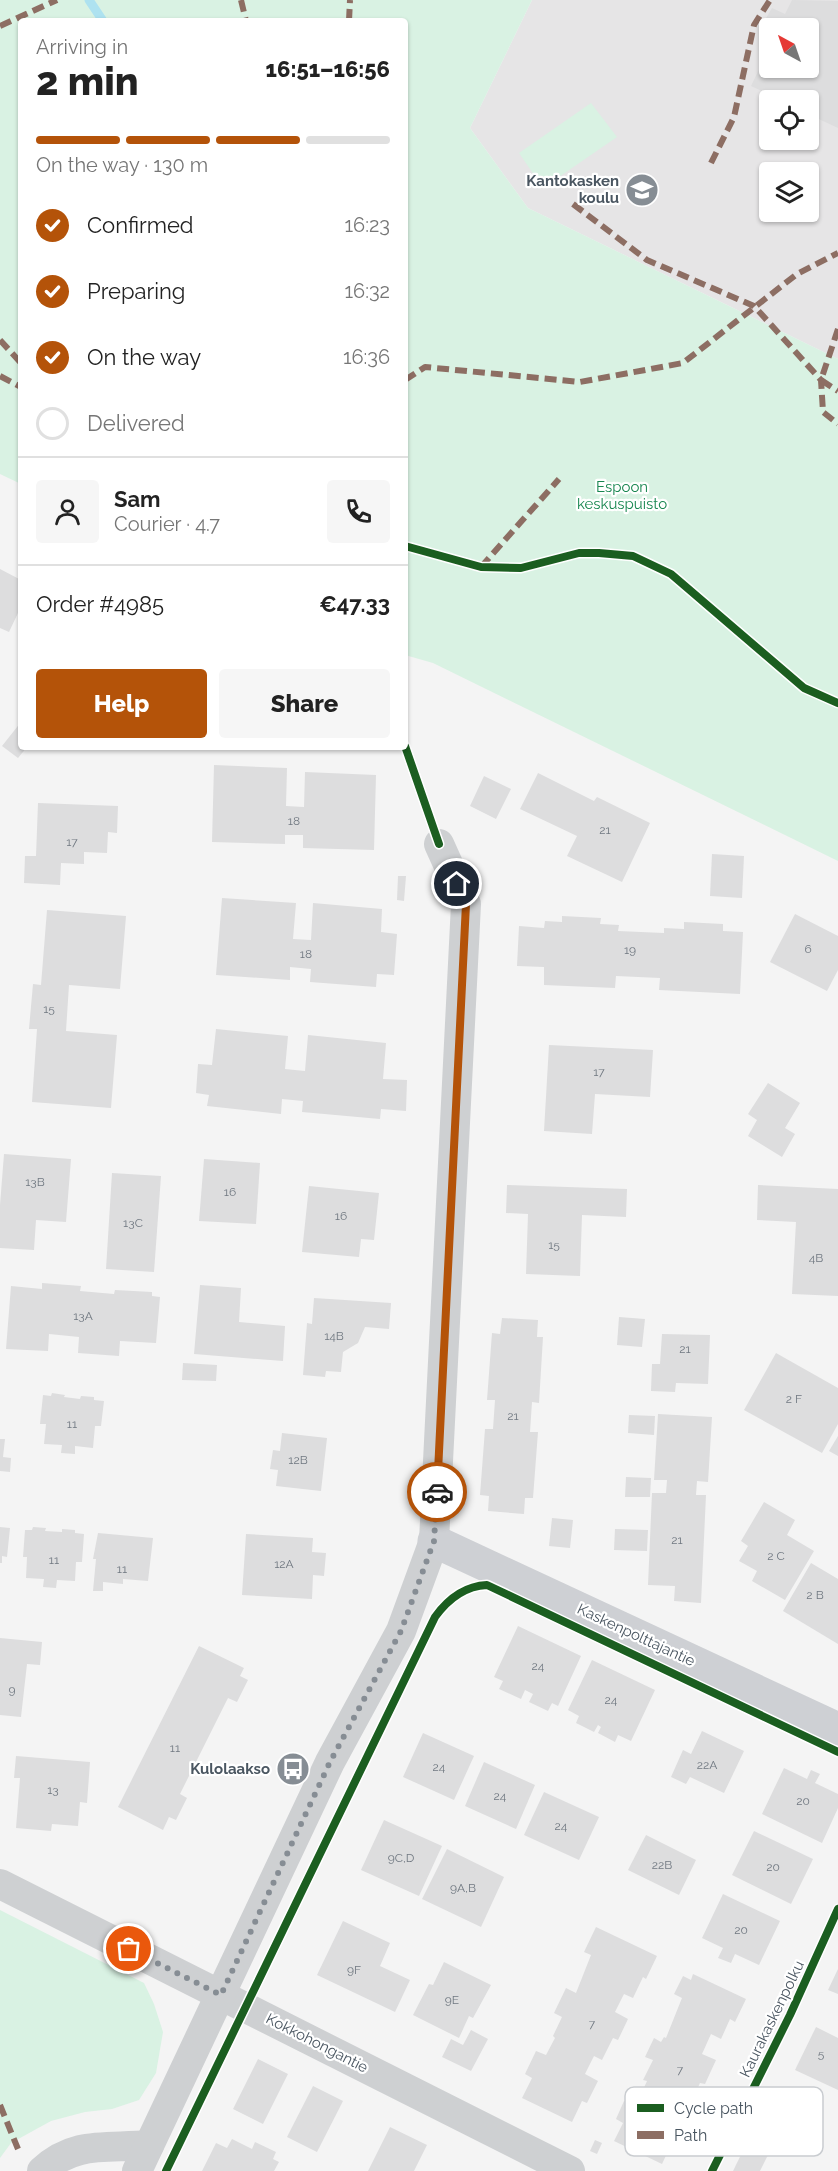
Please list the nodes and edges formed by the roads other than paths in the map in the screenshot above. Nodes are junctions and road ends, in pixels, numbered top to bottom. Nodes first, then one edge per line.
1 (439, 844) dead end
2 (434, 1541) junction
3 (838, 1730) edge
4 (0, 1884) edge
5 (221, 1995) junction
6 (143, 2158) edge
7 (42, 2171) edge
8 (570, 2171) edge

1 - 2 street
2 - 3 street, Kaskenpolttajantie
2 - 5 street
4 - 5 street, Kokkohongantie
5 - 6 street
5 - 8 street, Kokkohongantie
6 - 7 street

